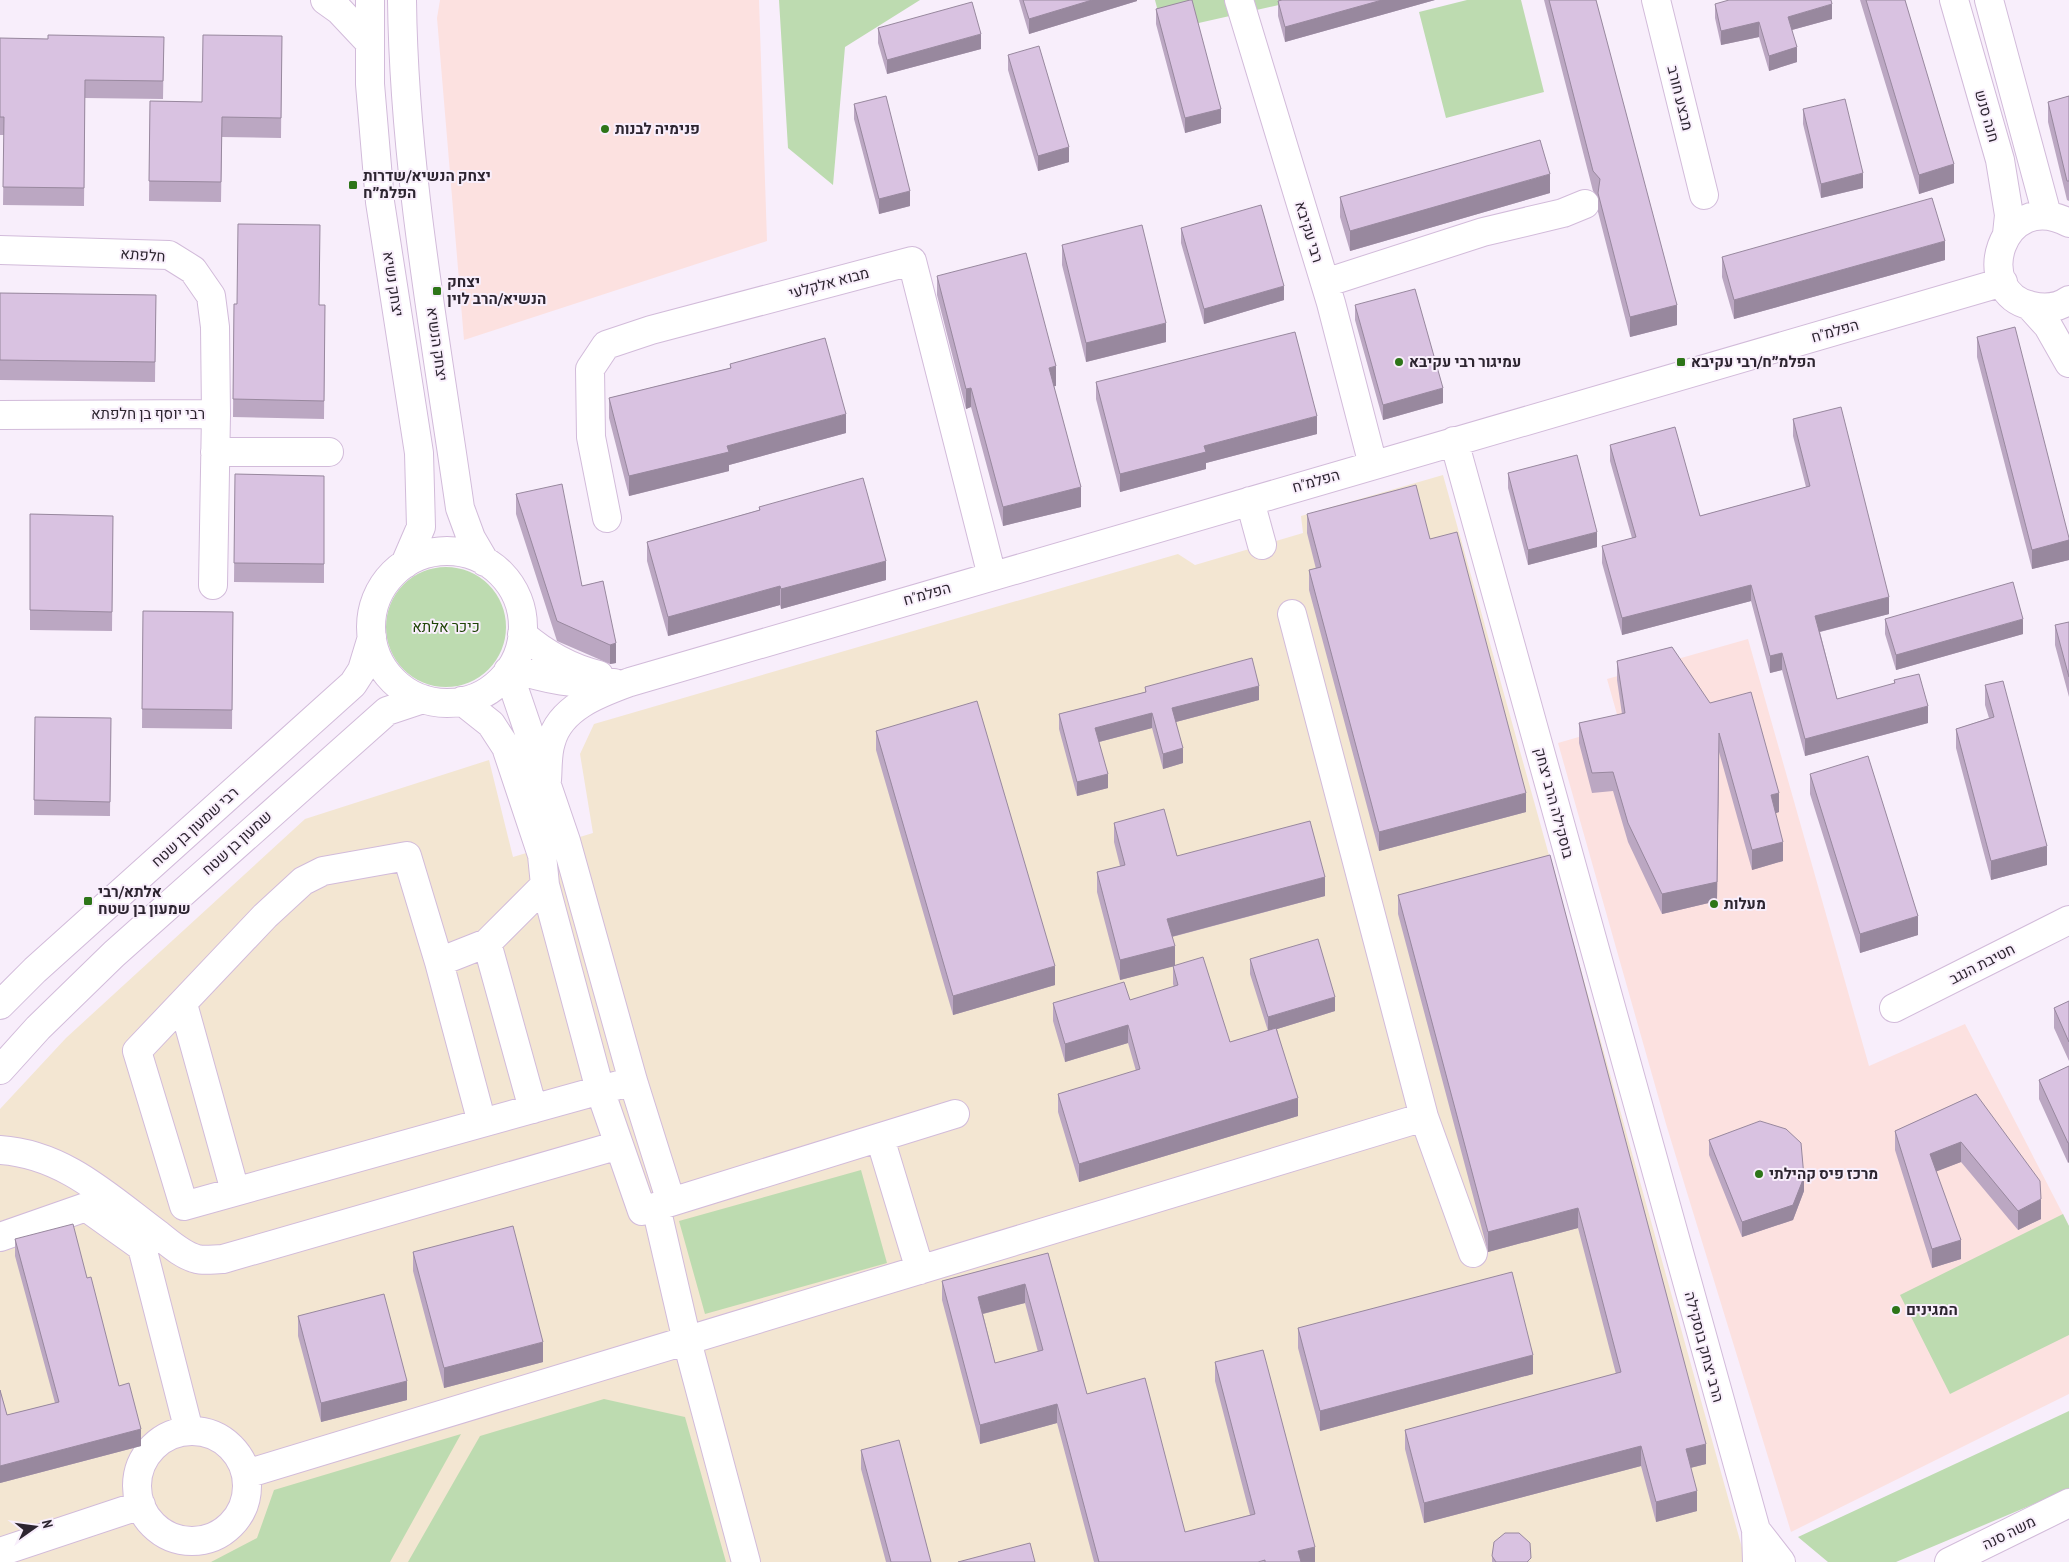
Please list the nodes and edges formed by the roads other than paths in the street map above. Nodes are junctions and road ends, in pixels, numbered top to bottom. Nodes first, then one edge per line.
1 (325, 0) edge
2 (370, 0) edge
3 (402, 0) edge
4 (1239, 0) edge
5 (1656, 0) edge
6 (1954, 0) edge
7 (1988, 0) edge
8 (370, 44) junction
9 (1704, 195) dead end
10 (1585, 204) dead end
11 (2058, 219) edge
12 (2007, 234) junction
13 (0, 250) edge
14 (2003, 282) junction
15 (1325, 283) junction
16 (2069, 300) edge
17 (2028, 305) junction
18 (2069, 363) edge
19 (216, 414) junction
20 (0, 415) edge
21 (1454, 441) junction
22 (215, 452) junction
23 (329, 452) dead end
24 (1373, 465) junction
25 (1250, 501) junction
26 (608, 518) dead end
27 (1262, 545) dead end
28 (486, 562) junction
29 (405, 564) junction
30 (992, 576) junction
31 (214, 585) dead end
32 (1292, 614) dead end
33 (522, 634) junction
34 (372, 637) junction
35 (510, 670) junction
36 (630, 682) junction
37 (423, 699) junction
38 (462, 701) junction
39 (547, 780) junction
40 (545, 885) junction
41 (2069, 920) edge
42 (487, 943) junction
43 (439, 962) junction
44 (183, 1004) junction
45 (0, 1005) edge
46 (1894, 1008) dead end
47 (0, 1070) edge
48 (633, 1081) junction
49 (600, 1090) junction
50 (533, 1109) junction
51 (955, 1114) dead end
52 (1424, 1117) junction
53 (482, 1123) junction
54 (880, 1138) junction
55 (619, 1145) junction
56 (0, 1150) edge
57 (1654, 1164) joint
58 (236, 1191) junction
59 (657, 1206) junction
60 (0, 1237) edge
61 (1472, 1253) dead end
62 (920, 1270) junction
63 (687, 1341) junction
64 (190, 1431) junction
65 (246, 1474) junction
66 (2069, 1503) edge
67 (141, 1505) junction
68 (1756, 1530) junction
69 (183, 1551) edge
70 (0, 1552) edge
71 (746, 1562) edge
72 (1757, 1562) edge
73 (1781, 1562) edge
74 (1950, 1562) edge

1 - 8 street
2 - 8 street, יצחק נשיא
3 - 28 street, יצחק הנשיא
4 - 15 street, רבי עקיבא
5 - 9 street, מבצע חורב
6 - 12 street, חנה סנש
7 - 11 street
8 - 29 street, יצחק נשיא
10 - 15 street
11 - 12 street
12 - 14 street
13 - 19 street, חלפתא
14 - 17 street
14 - 21 street, הפלמ"ח
15 - 24 street, רבי עקיבא
16 - 17 street
17 - 18 street
19 - 20 street, רבי יוסף בן חלפתא
19 - 22 street, רבי יוסף בן חלפתא
21 - 24 street, הפלמ"ח
21 - 57 street, בוסקילה הרב יצחק
22 - 23 street
22 - 31 street, רבי יוסף בן חלפתא
24 - 25 street, הפלמ"ח
25 - 27 street
25 - 30 street, הפלמ"ח
26 - 30 street, מבוא אלקלעי
28 - 29 street
28 - 33 street
29 - 34 street
30 - 36 street, הפלמ"ח
32 - 52 street
33 - 35 street
33 - 36 street
34 - 37 street
34 - 45 street, רבי שמעון בן שטח
35 - 36 street
35 - 38 street
35 - 39 street
36 - 39 street
37 - 38 street
37 - 47 street, שמעון בן שטח
38 - 40 street
39 - 48 street
40 - 42 street
40 - 49 street
41 - 46 street, חטיבת הנגב
42 - 43 street
42 - 50 street
43 - 44 street
43 - 53 street
44 - 58 street
44 - 58 street
48 - 49 street
48 - 59 street
49 - 50 street
49 - 55 street
50 - 53 street
51 - 54 street
52 - 61 street
52 - 62 street
53 - 58 street
54 - 59 street
54 - 62 street
55 - 56 street
55 - 59 street
57 - 68 street, הרב יצחק בוסקילה
59 - 63 street
60 - 64 street
62 - 63 street
63 - 65 street
63 - 71 street
64 - 65 street
64 - 67 street
65 - 69 street
66 - 74 street, משה סנה
67 - 69 street
67 - 70 street
68 - 72 street, הרב יצחק בוסקילה
68 - 73 street, הרב יצחק בוסקילה

